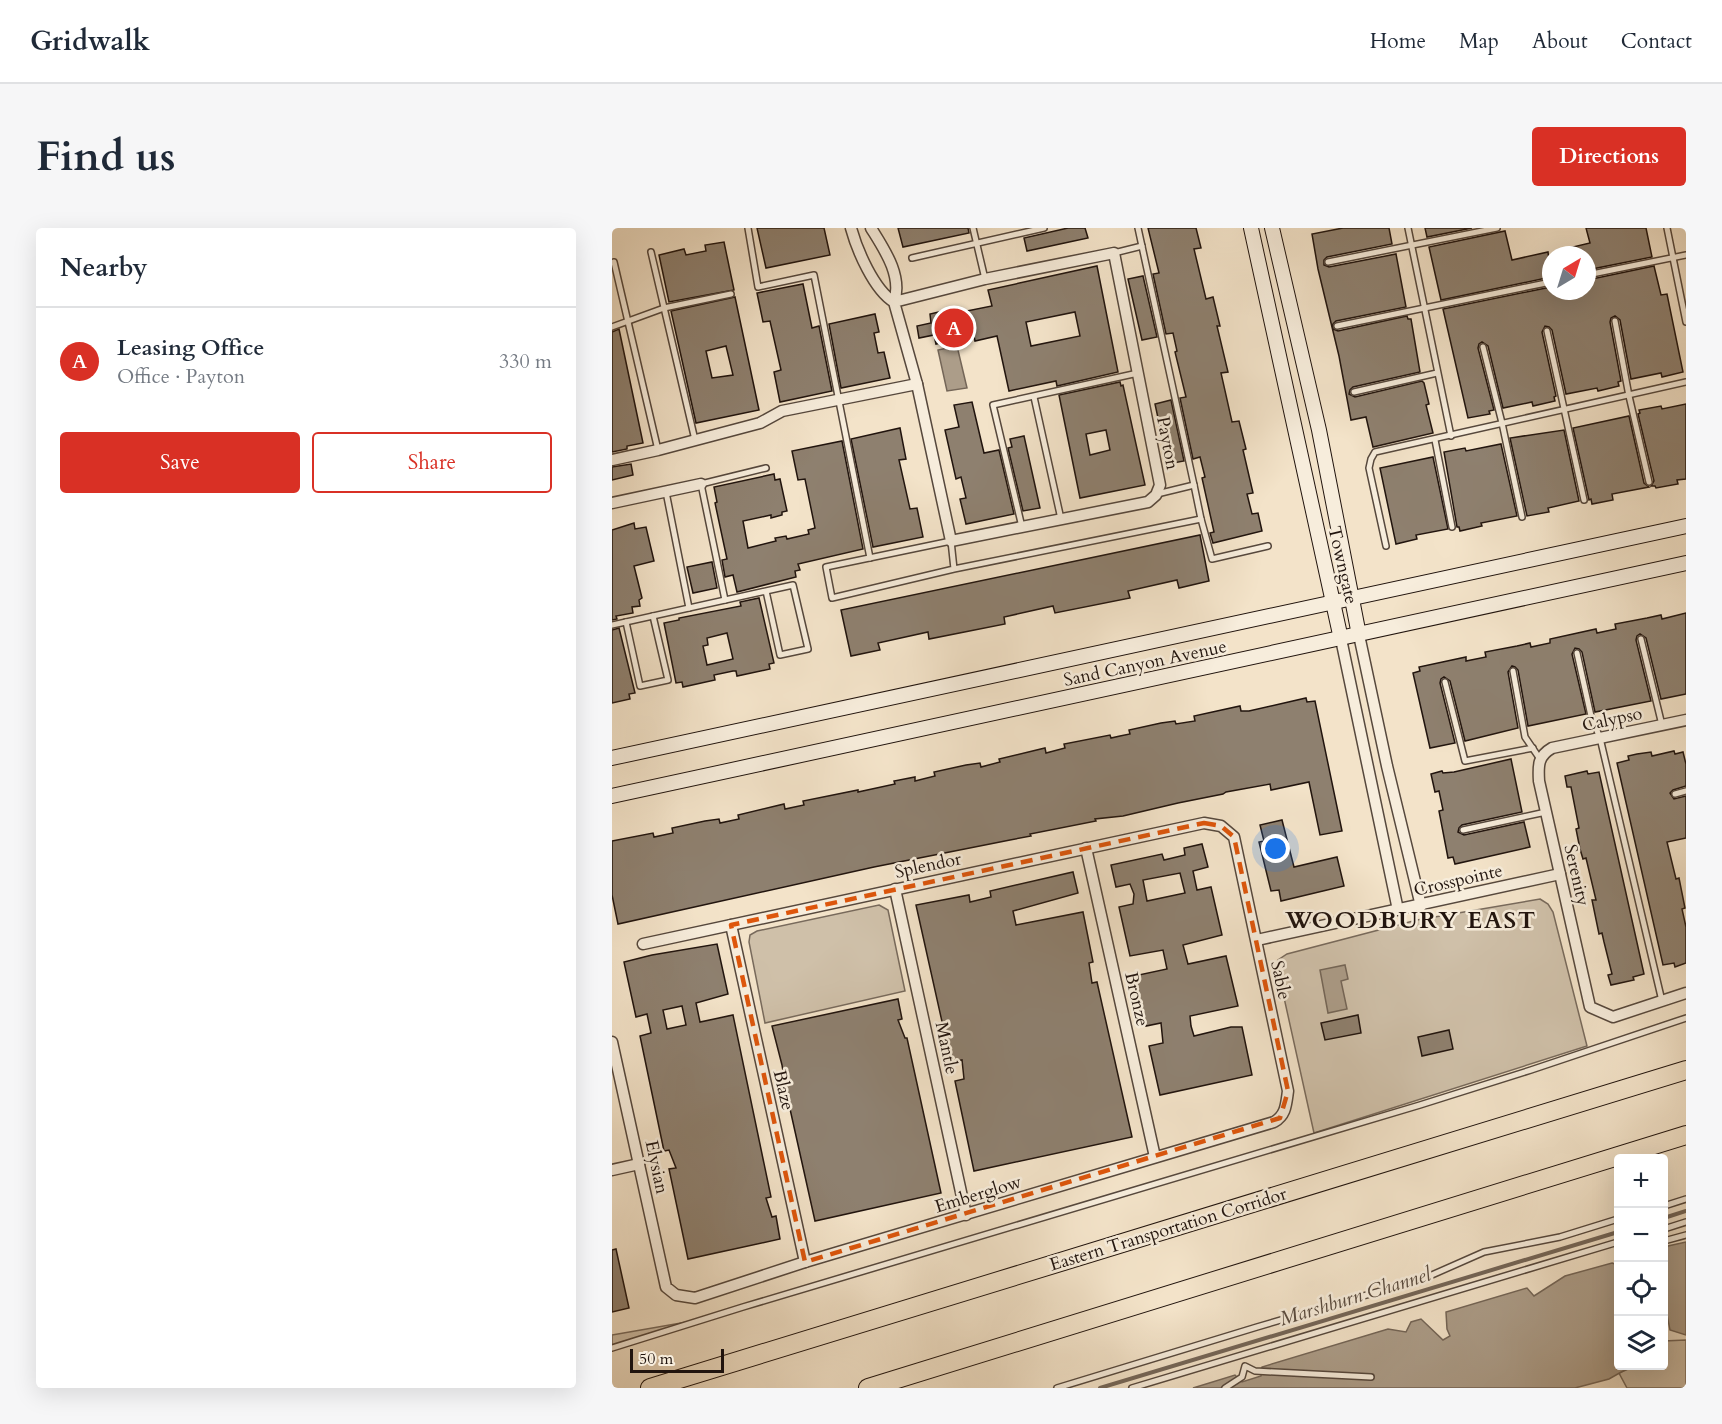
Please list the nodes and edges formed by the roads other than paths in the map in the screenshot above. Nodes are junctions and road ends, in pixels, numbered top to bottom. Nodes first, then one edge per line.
1 (748, 228) edge
2 (851, 228) edge
3 (871, 228) edge
4 (973, 228) edge
5 (1044, 228) edge
6 (1138, 228) edge
7 (1251, 228) edge
8 (1272, 228) edge
9 (1408, 228) edge
10 (1497, 228) edge
11 (1667, 228) edge
12 (976, 243) junction
13 (1410, 245) junction
14 (1143, 246) junction
15 (651, 252) dead end
16 (1114, 253) junction
17 (1686, 255) edge
18 (912, 258) dead end
19 (1673, 258) junction
20 (614, 262) dead end
21 (1328, 262) dead end
22 (1596, 273) edge
23 (985, 279) junction
24 (1542, 284) edge
25 (731, 294) dead end
26 (894, 302) junction
27 (664, 308) junction
28 (1423, 308) junction
29 (1686, 317) edge
30 (1615, 321) dead end
31 (628, 322) junction
32 (1686, 322) edge
33 (1337, 326) dead end
34 (612, 327) edge
35 (1547, 331) dead end
36 (1483, 347) dead end
37 (1138, 373) junction
38 (1437, 373) junction
39 (1686, 382) edge
40 (917, 384) junction
41 (1354, 392) dead end
42 (1629, 396) junction
43 (1034, 397) junction
44 (838, 400) junction
45 (1565, 411) junction
46 (1502, 423) junction
47 (1451, 436) junction
48 (695, 440) junction
49 (1435, 440) junction
50 (658, 450) junction
51 (612, 460) edge
52 (766, 468) dead end
53 (1649, 482) dead end
54 (701, 483) junction
55 (1194, 485) junction
56 (666, 492) junction
57 (1156, 495) junction
58 (1584, 500) dead end
59 (612, 503) edge
60 (1522, 517) dead end
61 (1061, 519) junction
62 (1201, 519) junction
63 (1686, 525) edge
64 (1022, 527) junction
65 (1452, 527) dead end
66 (951, 541) junction
67 (1268, 546) dead end
68 (1386, 546) dead end
69 (870, 558) junction
70 (1686, 564) edge
71 (954, 569) junction
72 (766, 591) junction
73 (1352, 599) junction
74 (725, 600) junction
75 (1333, 603) junction
76 (689, 608) junction
77 (653, 616) junction
78 (626, 622) junction
79 (612, 625) edge
80 (1359, 635) junction
81 (1341, 639) junction
82 (1641, 639) dead end
83 (1577, 653) dead end
84 (1513, 671) dead end
85 (1445, 682) dead end
86 (1686, 720) edge
87 (1662, 725) junction
88 (1600, 738) junction
89 (1533, 748) junction
90 (1542, 755) junction
91 (612, 758) edge
92 (1686, 791) edge
93 (1674, 794) dead end
94 (612, 796) edge
95 (1546, 812) junction
96 (1221, 826) joint
97 (1463, 830) dead end
98 (1086, 848) junction
99 (1560, 874) junction
100 (895, 889) junction
101 (1421, 906) junction
102 (1398, 910) junction
103 (731, 925) junction
104 (1257, 940) junction
105 (643, 944) dead end
106 (1686, 993) edge
107 (1662, 1001) junction
108 (1686, 1018) edge
109 (612, 1042) edge
110 (1686, 1064) edge
111 (1686, 1070) edge
112 (1630, 1086) junction
113 (1285, 1111) joint
114 (1686, 1135) edge
115 (1155, 1156) junction
116 (639, 1164) junction
117 (612, 1170) edge
118 (1686, 1199) edge
119 (1668, 1205) edge
120 (966, 1215) junction
121 (1614, 1220) edge
122 (1686, 1222) edge
123 (1668, 1228) edge
124 (1686, 1235) edge
125 (1668, 1240) edge
126 (1614, 1243) edge
127 (805, 1262) junction
128 (676, 1295) joint
129 (612, 1348) edge
130 (1371, 1377) dead end
131 (650, 1388) edge
132 (868, 1388) edge
133 (1057, 1388) edge
134 (1132, 1388) edge
135 (1225, 1388) edge

1 - 44 lane
2 - 26 street
3 - 26 street
4 - 12 lane
5 - 12 lane
6 - 14 lane
7 - 75 main road, Towngate
8 - 73 main road, Towngate
9 - 13 lane
10 - 13 lane
11 - 19 lane
12 - 18 lane
12 - 23 lane
13 - 21 lane
13 - 28 lane
14 - 16 lane
14 - 55 lane
15 - 27 lane
16 - 23 street
16 - 37 street, Payton
17 - 19 lane
19 - 22 lane
19 - 29 lane
20 - 31 lane
23 - 26 street
24 - 28 lane
25 - 27 lane
26 - 40 street
27 - 31 lane
27 - 48 lane
28 - 33 lane
28 - 38 lane
29 - 32 lane
30 - 42 lane
31 - 34 lane
31 - 50 lane
35 - 45 lane
36 - 46 lane
37 - 43 lane
37 - 57 street, Payton
38 - 41 lane
38 - 47 lane
39 - 42 lane
40 - 44 street
40 - 66 street
42 - 45 lane
42 - 53 lane
43 - 61 lane
43 - 64 lane
44 - 48 street
44 - 69 lane
45 - 46 lane
45 - 58 lane
46 - 47 lane
46 - 60 lane
47 - 49 lane
48 - 50 street
49 - 65 lane
49 - 68 lane
50 - 51 street
52 - 54 lane
54 - 56 street
54 - 74 lane
55 - 57 lane
55 - 62 lane
56 - 59 street
56 - 76 lane
57 - 61 street, Payton
61 - 64 street, Payton
62 - 67 lane
62 - 71 lane
63 - 73 main road, Sand Canyon Avenue
64 - 66 street, Payton
66 - 69 lane
66 - 71 lane
69 - 71 lane
70 - 80 main road, Sand Canyon Avenue
72 - 72 lane
72 - 74 lane
73 - 75 main road, Sand Canyon Avenue
73 - 80 main road, Towngate
74 - 76 lane
75 - 81 main road, Towngate
75 - 91 main road, Sand Canyon Avenue
76 - 77 lane
77 - 78 lane
77 - 78 lane
78 - 79 lane
80 - 81 main road, Sand Canyon Avenue
80 - 101 street, Towngate
81 - 94 main road, Sand Canyon Avenue
81 - 102 street, Towngate
82 - 87 lane
83 - 88 lane
84 - 89 lane
85 - 89 lane
86 - 87 street, Calypso
87 - 88 street, Calypso
88 - 90 street, Calypso
88 - 107 lane
89 - 90 lane
90 - 95 street, Serenity
92 - 93 lane
95 - 97 lane
95 - 99 street, Serenity
96 - 98 street, Splendor
96 - 104 street, Sable
98 - 100 street, Splendor
98 - 115 street, Bronze
99 - 101 street, Crosspointe
99 - 107 street, Serenity
100 - 103 street, Splendor
100 - 120 street, Mantle
101 - 102 street, Crosspointe
102 - 104 street, Crosspointe
103 - 105 street, Splendor
103 - 127 street, Blaze
104 - 113 street, Sable
106 - 107 street
108 - 129 lane
109 - 116 street, Elysian
110 - 112 highway
111 - 112 highway, Eastern Transportation Corridor
112 - 131 highway, Eastern Transportation Corridor
113 - 115 street, Emberglow
114 - 132 highway
115 - 120 street, Emberglow
116 - 117 street
116 - 128 street, Elysian
118 - 119 lane
120 - 127 street, Emberglow
121 - 133 lane
122 - 123 lane
124 - 125 lane
126 - 134 lane
127 - 128 street, Emberglow
130 - 135 lane

